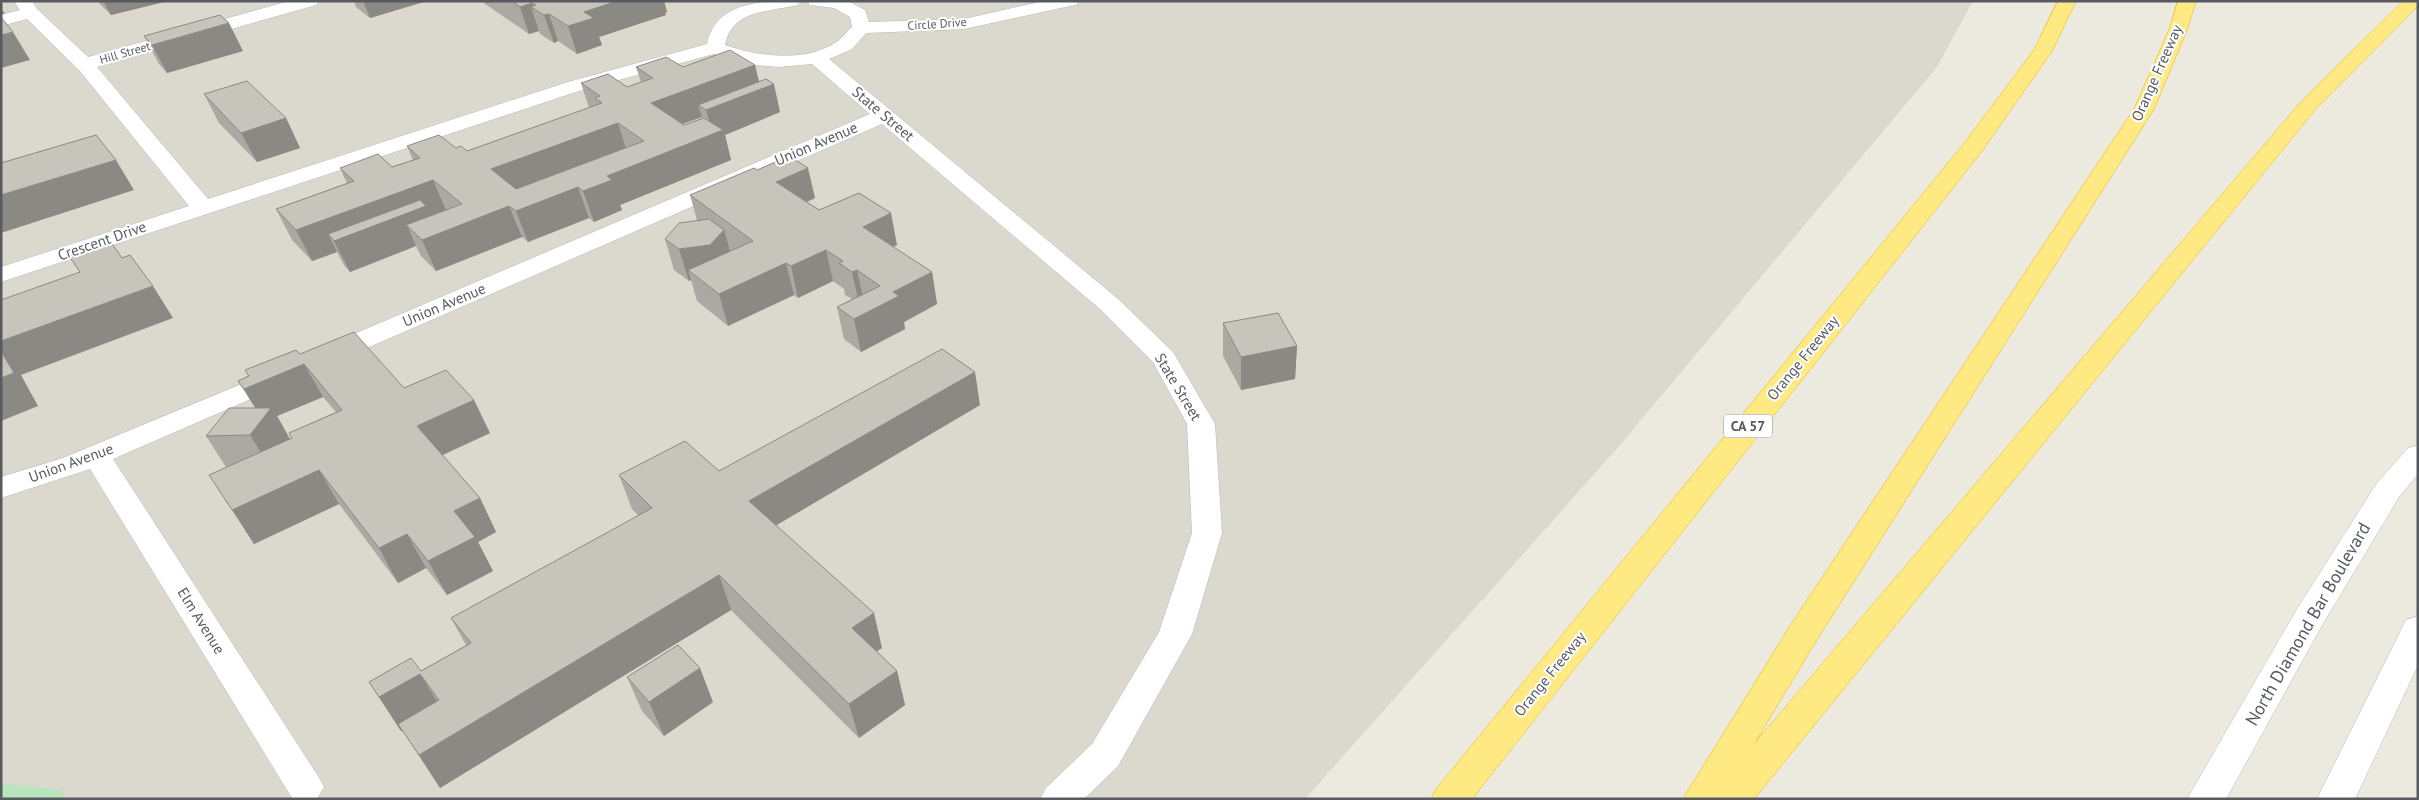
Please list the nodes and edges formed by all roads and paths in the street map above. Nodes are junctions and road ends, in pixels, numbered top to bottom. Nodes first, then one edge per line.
1 (310, 1) edge
2 (792, 1) edge
3 (816, 1) edge
4 (1070, 1) edge
5 (2048, 1) edge
6 (2067, 1) edge
7 (2187, 1) edge
8 (2413, 1) edge
9 (27, 7) edge
10 (1, 21) edge
11 (861, 28) junction
12 (715, 48) junction
13 (2043, 51) junction
14 (816, 58) junction
15 (85, 64) junction
16 (885, 115) junction
17 (202, 208) junction
18 (1, 275) edge
19 (96, 455) junction
20 (2418, 455) edge
21 (1, 488) edge
22 (2418, 630) edge
23 (305, 787) dead end
24 (1059, 799) edge
25 (1450, 799) edge
26 (1702, 799) edge
27 (1731, 799) edge
28 (2206, 799) edge
29 (2336, 799) edge

1 - 15 street, Hill Street
2 - 12 street
3 - 11 street
4 - 11 street, Circle Drive
5 - 13 highway
6 - 13 highway, Orange Freeway / CA 57
7 - 26 highway, Orange Freeway
8 - 27 highway
9 - 10 street
9 - 15 street
11 - 14 street
12 - 14 street
12 - 17 street, Crescent Drive
13 - 25 highway, Orange Freeway / CA 57
14 - 16 street, State Street
15 - 17 street
16 - 19 street, Union Avenue
16 - 24 street, State Street
17 - 18 street, Crescent Drive
19 - 21 street, Union Avenue
19 - 23 street, Elm Avenue
20 - 28 street, North Diamond Bar Boulevard
22 - 29 street

